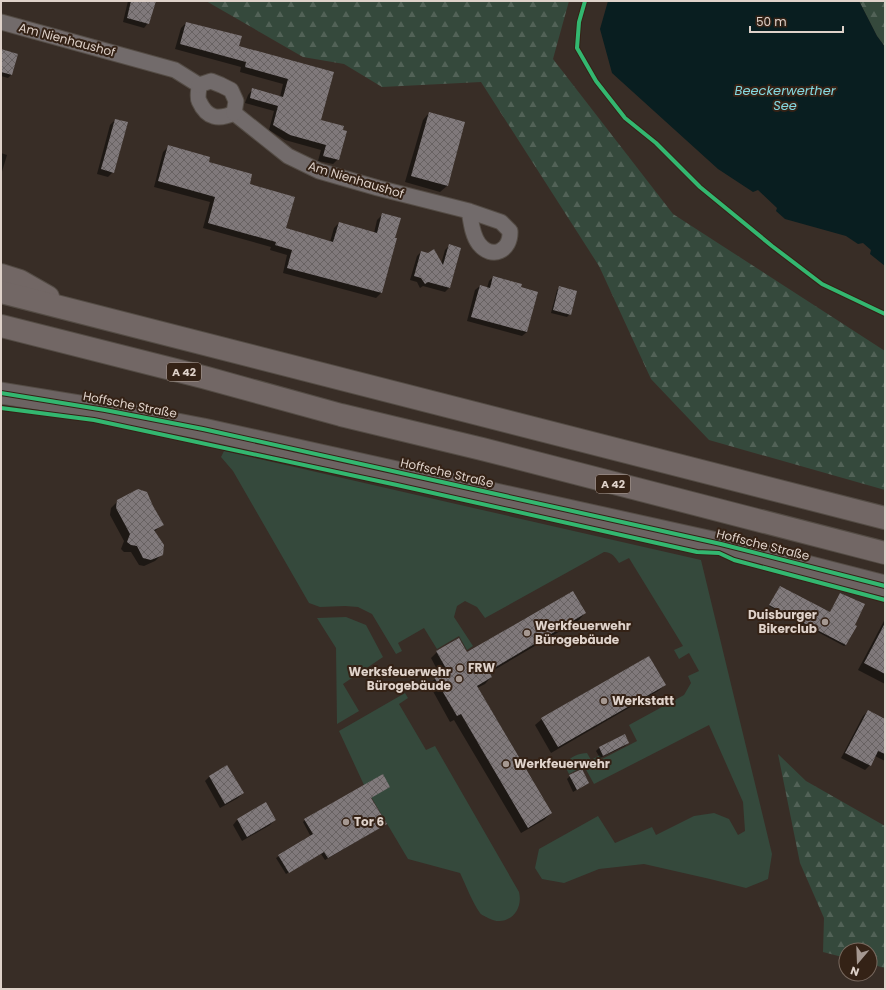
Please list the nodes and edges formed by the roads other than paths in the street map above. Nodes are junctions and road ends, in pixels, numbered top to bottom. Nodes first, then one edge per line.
1 (1, 22) edge
2 (199, 85) junction
3 (234, 113) junction
4 (469, 211) dead end
5 (1, 275) edge
6 (1, 292) edge
7 (70, 310) junction
8 (1, 326) edge
9 (1, 331) edge
10 (26, 332) junction
11 (1, 393) edge
12 (885, 518) edge
13 (885, 553) edge
14 (885, 586) edge

1 - 2 street, Am Nienhaushof
2 - 3 street
2 - 3 street
3 - 4 street, Am Nienhaushof
5 - 7 highway
6 - 7 highway
7 - 12 highway
8 - 10 highway, A 42
9 - 10 highway
10 - 13 highway, A 42
11 - 14 street, Hoffsche Straße

